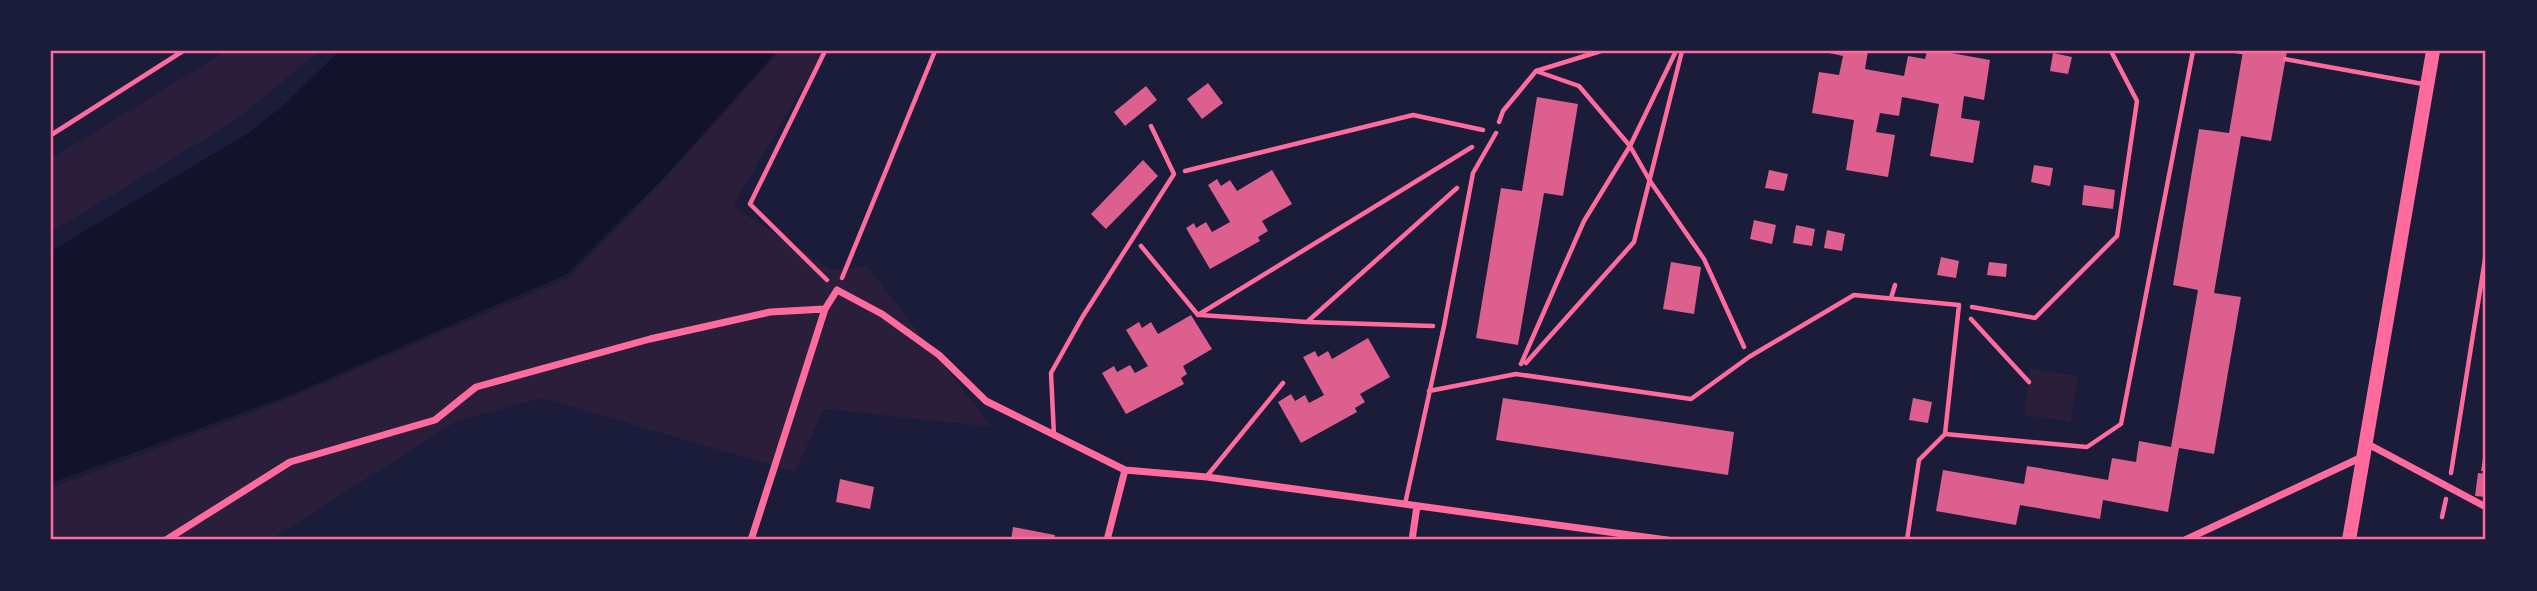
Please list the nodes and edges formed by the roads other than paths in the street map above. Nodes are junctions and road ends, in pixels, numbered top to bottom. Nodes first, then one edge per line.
1 (2193, 51) edge
2 (2236, 51) edge
3 (2433, 51) edge
4 (2243, 52) edge
5 (2285, 59) dead end
6 (2427, 85) junction
7 (1151, 126) dead end
8 (1496, 133) road end
9 (1895, 285) dead end
10 (1891, 298) junction
11 (825, 309) junction
12 (1283, 383) dead end
13 (1429, 391) junction
14 (1945, 434) junction
15 (1054, 437) junction
16 (2363, 450) junction
17 (1125, 470) junction
18 (1207, 477) junction
19 (1405, 505) junction
20 (1417, 506) junction
21 (2486, 507) edge
22 (166, 540) edge
23 (751, 540) edge
24 (1107, 540) edge
25 (1412, 540) edge
26 (1667, 540) edge
27 (1907, 540) edge
28 (2185, 540) edge
29 (2349, 540) edge

1 - 14 lane
2 - 4 lane
3 - 6 main road
5 - 6 lane
6 - 16 main road
7 - 15 lane
8 - 13 lane
9 - 10 lane
10 - 13 lane
10 - 14 lane
11 - 15 street
11 - 22 street
11 - 23 street
12 - 18 lane
13 - 19 lane
14 - 27 lane
15 - 17 street
16 - 21 street
16 - 28 street
16 - 29 main road
17 - 18 street
17 - 24 street
18 - 19 street
19 - 20 street
20 - 25 street
20 - 26 street

